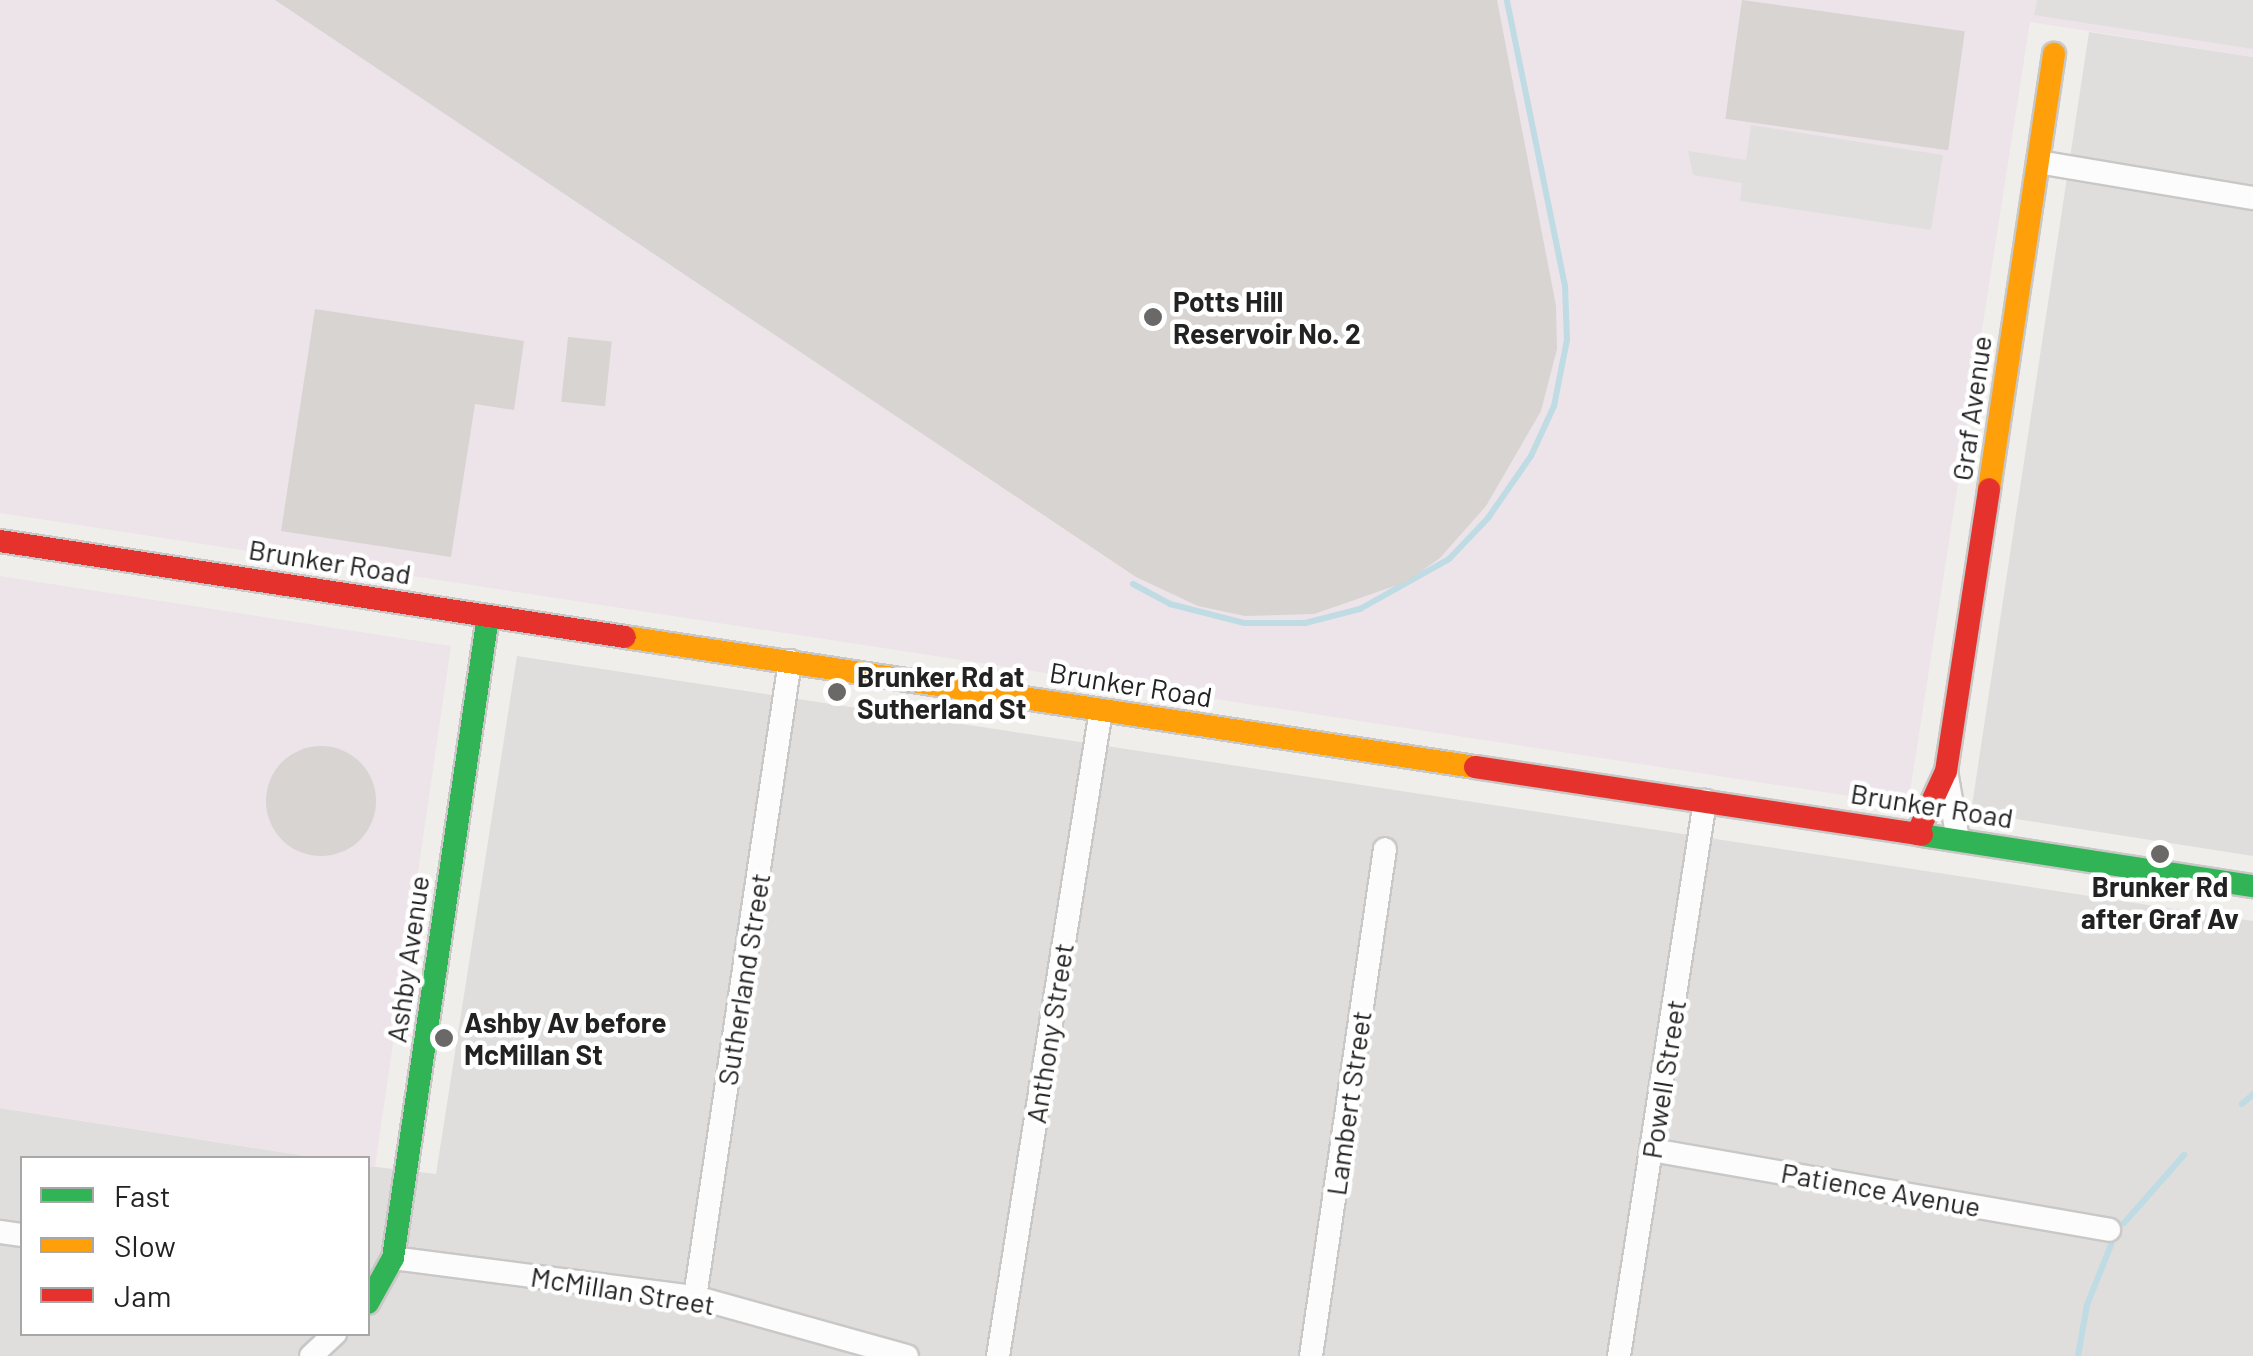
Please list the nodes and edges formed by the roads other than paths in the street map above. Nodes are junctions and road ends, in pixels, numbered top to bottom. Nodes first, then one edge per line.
1 (2054, 54) dead end
2 (2038, 162) junction
3 (2253, 198) edge
4 (0, 541) edge
5 (488, 616) junction
6 (790, 661) junction
7 (1101, 710) junction
8 (1946, 771) junction
9 (1705, 801) junction
10 (1917, 834) junction
11 (1958, 840) junction
12 (1385, 849) dead end
13 (2253, 886) edge
14 (1652, 1150) junction
15 (2108, 1230) dead end
16 (393, 1258) junction
17 (695, 1297) junction
18 (370, 1301) edge
19 (328, 1336) edge
20 (311, 1356) edge
21 (907, 1356) edge
22 (998, 1356) edge
23 (1311, 1356) edge
24 (1620, 1356) edge

1 - 2 main road, Graf Avenue
2 - 3 street
2 - 8 main road, Graf Avenue
4 - 5 main road, Brunker Road
5 - 6 main road, Brunker Road
5 - 16 main road, Ashby Avenue
6 - 7 main road, Brunker Road
6 - 17 street, Sutherland Street
7 - 9 main road, Brunker Road
7 - 22 street, Anthony Street
8 - 10 main road, Graf Avenue
8 - 11 street, Graf Avenue
9 - 10 main road, Brunker Road
9 - 14 street, Powell Street
10 - 11 main road, Brunker Road
11 - 13 main road, Brunker Road
12 - 23 street, Lambert Street
14 - 15 street, Patience Avenue
14 - 24 street, Powell Street
16 - 17 street, McMillan Street
16 - 18 main road, Ashby Avenue
17 - 21 street, McMillan Street
19 - 20 street

